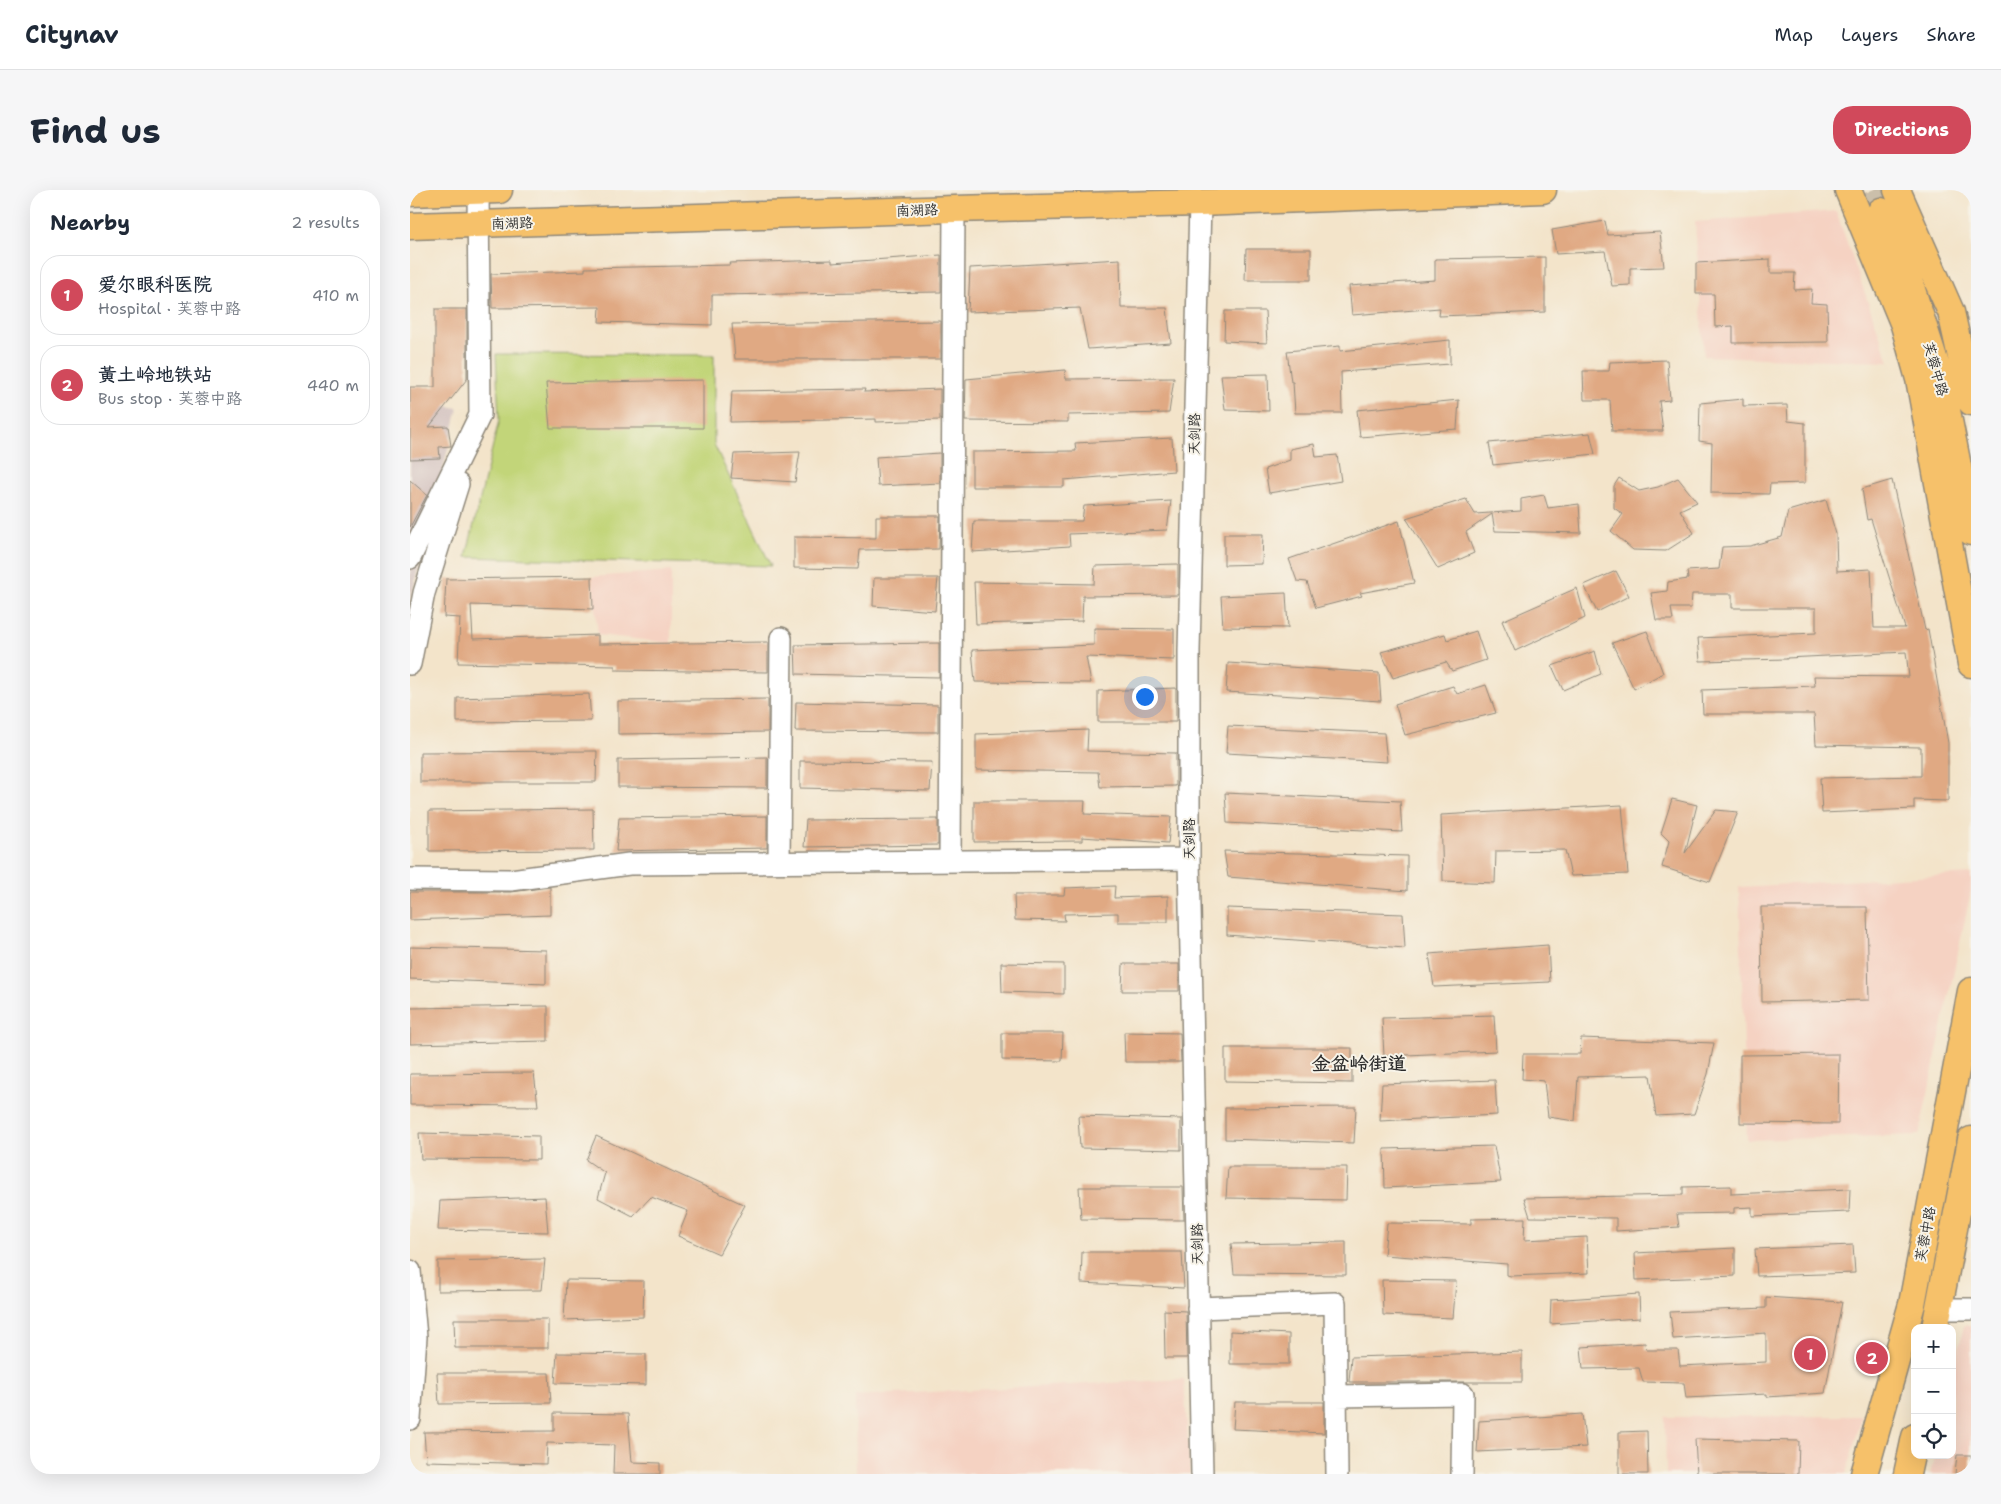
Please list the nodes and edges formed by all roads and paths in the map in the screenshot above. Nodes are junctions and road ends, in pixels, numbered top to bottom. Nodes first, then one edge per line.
1 (499, 190) edge
2 (1543, 190) edge
3 (1848, 190) edge
4 (1897, 190) tunnel mouth
5 (478, 191) edge
6 (410, 193) edge
7 (1303, 195) edge
8 (1097, 198) edge
9 (1200, 203) junction
10 (954, 209) junction
11 (1881, 211) tunnel mouth
12 (480, 224) junction
13 (410, 226) edge
14 (1971, 402) edge
15 (480, 415) junction
16 (1971, 532) edge
17 (410, 558) edge
18 (781, 638) dead end
19 (410, 664) edge
20 (1971, 664) edge
21 (1189, 859) junction
22 (950, 861) junction
23 (779, 862) junction
24 (410, 879) edge
25 (1971, 991) edge
26 (1971, 1140) edge
27 (410, 1271) edge
28 (1198, 1308) junction
29 (1971, 1308) edge
30 (1937, 1319) edge
31 (1336, 1396) junction
32 (410, 1419) edge
33 (1911, 1456) edge
34 (1202, 1474) edge
35 (1337, 1474) edge
36 (1462, 1474) edge
37 (1864, 1474) edge
38 (1907, 1474) edge

1 - 5 main road
2 - 7 main road, 南湖路
3 - 20 main road
4 - 14 main road, 芙蓉中路
5 - 6 main road
5 - 12 street
7 - 9 main road, 南湖路
8 - 9 main road, 南湖路
8 - 10 main road, 南湖路
9 - 21 street, 天剑路
10 - 12 main road, 南湖路
10 - 22 street
11 - 16 main road, 芙蓉中路
12 - 13 main road, 南湖路
12 - 15 street
15 - 17 street
15 - 19 street
18 - 23 street
21 - 22 street
21 - 28 street, 天剑路
22 - 23 street
23 - 24 street
25 - 37 main road, 芙蓉中路
26 - 30 main road, 芙蓉中路
27 - 32 street
28 - 31 street
28 - 34 street, 天剑路
29 - 30 street
31 - 35 street
31 - 36 street
33 - 38 main road

